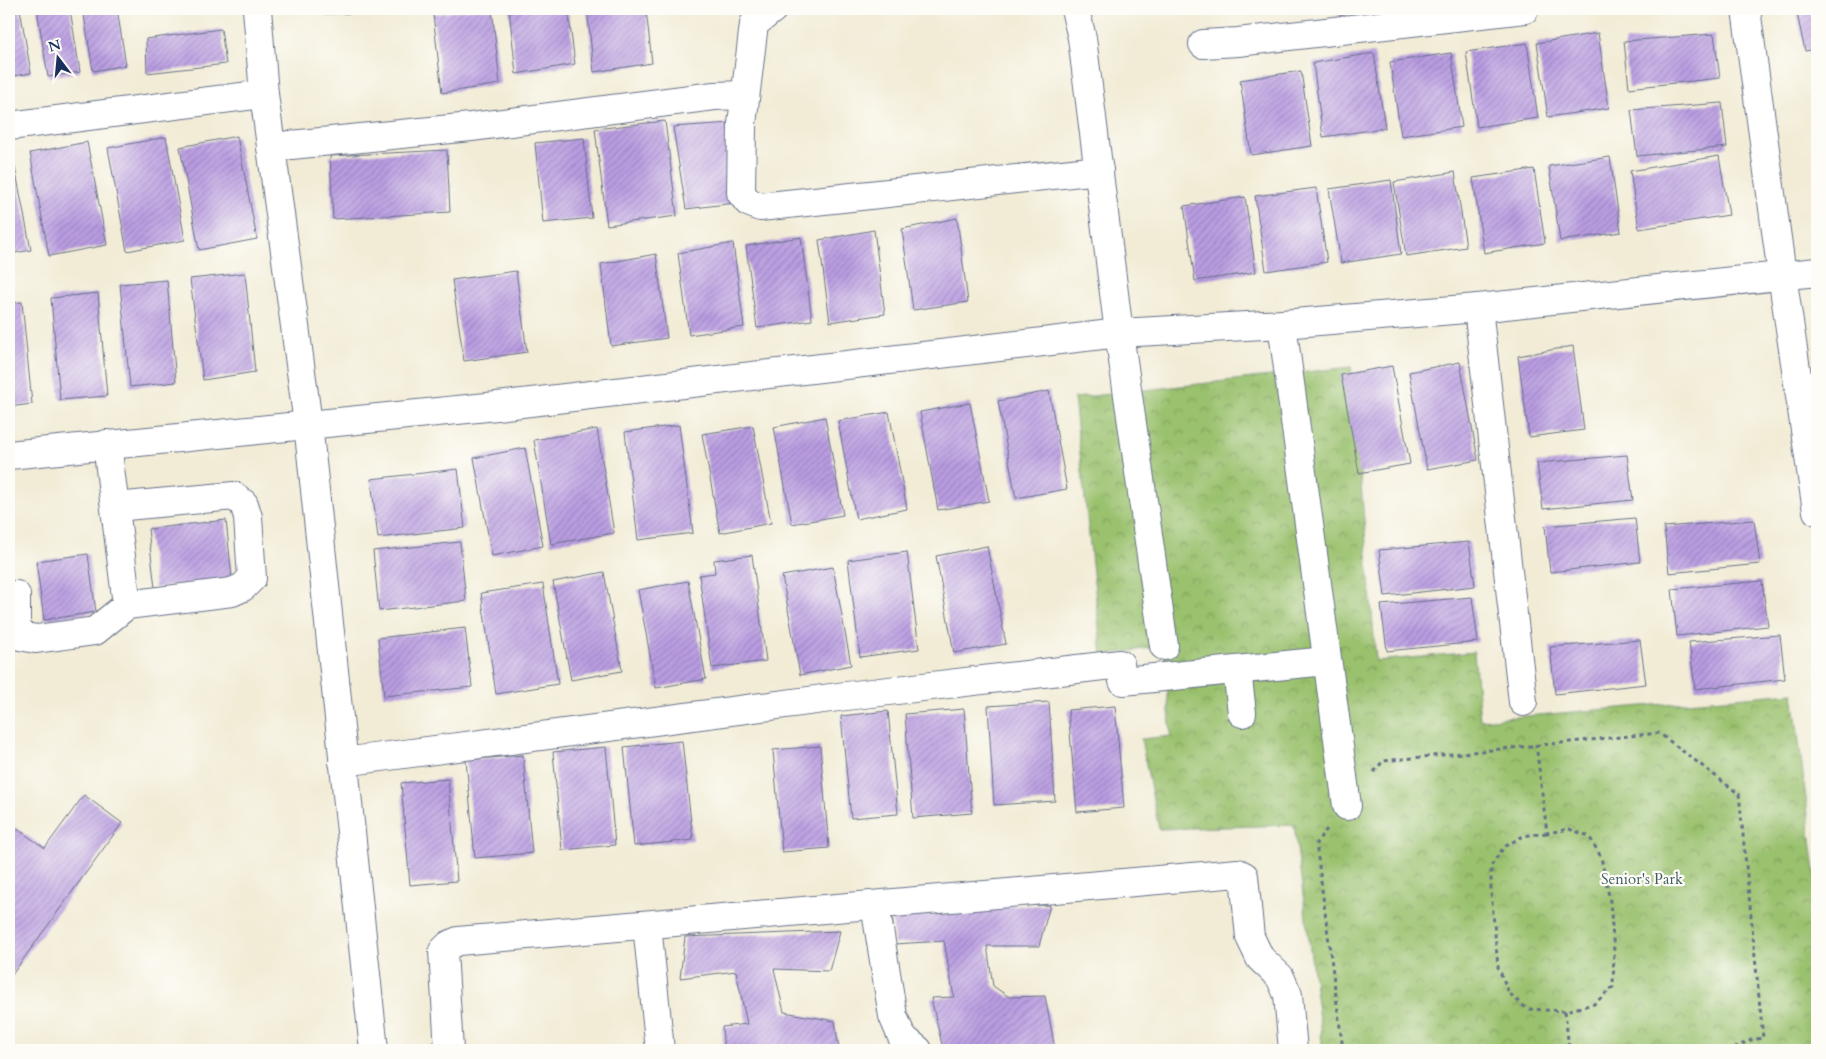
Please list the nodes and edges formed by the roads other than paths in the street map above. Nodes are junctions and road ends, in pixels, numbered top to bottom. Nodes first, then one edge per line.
1 (257, 9) edge
2 (773, 9) edge
3 (1075, 9) edge
4 (1524, 9) edge
5 (1746, 9) edge
6 (1203, 44) dead end
7 (264, 94) junction
8 (745, 95) junction
9 (9, 126) edge
10 (271, 147) junction
11 (1099, 170) junction
12 (1817, 272) edge
13 (1782, 275) junction
14 (1478, 308) junction
15 (1282, 324) junction
16 (1119, 333) junction
17 (308, 424) junction
18 (107, 444) junction
19 (9, 455) edge
20 (115, 507) junction
21 (1817, 511) edge
22 (16, 595) dead end
23 (127, 605) junction
24 (1164, 646) dead end
25 (1327, 661) junction
26 (1238, 670) junction
27 (1523, 702) dead end
28 (1242, 713) dead end
29 (343, 762) junction
30 (1347, 806) road end
31 (874, 905) junction
32 (647, 925) junction
33 (374, 1050) edge
34 (449, 1050) edge
35 (660, 1050) edge
36 (918, 1050) edge
37 (1293, 1050) edge

1 - 7 street
2 - 8 street
3 - 11 street
4 - 6 street
5 - 13 street
7 - 9 street
7 - 10 street
8 - 10 street
8 - 11 street
10 - 17 street
11 - 16 street
12 - 13 street
13 - 14 street
13 - 21 street
14 - 15 street
14 - 27 street
15 - 16 street
15 - 25 street
16 - 17 street
16 - 24 street
17 - 18 street
17 - 29 street
18 - 19 street
18 - 20 street
20 - 23 street
20 - 23 street
22 - 23 street
25 - 26 street
25 - 30 street
26 - 28 street
26 - 29 street
29 - 33 street
31 - 32 street
31 - 36 street
31 - 37 street
32 - 34 street
32 - 35 street

